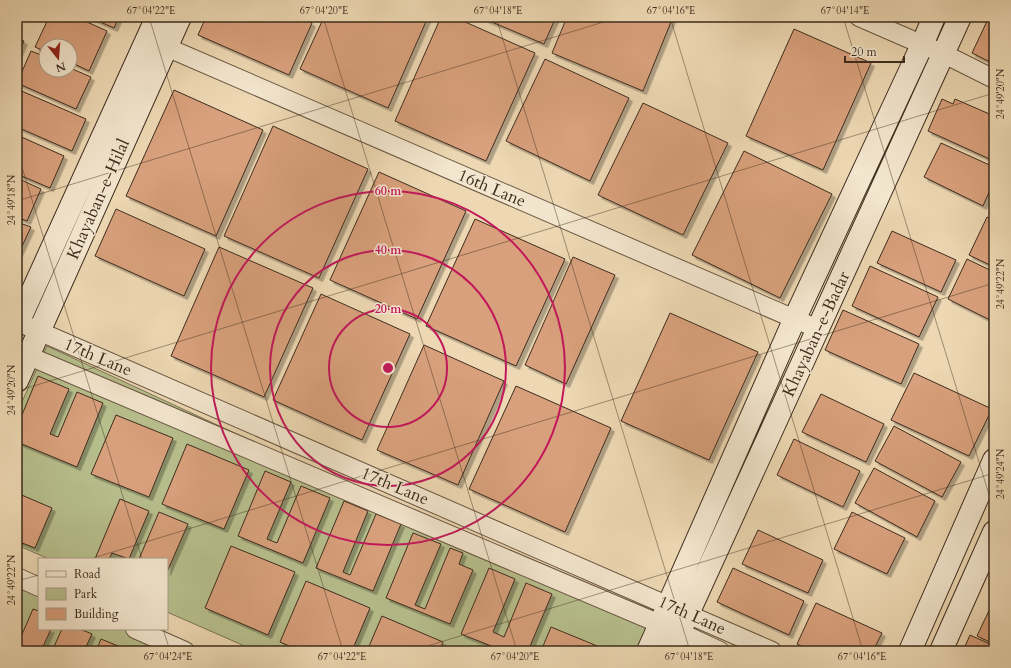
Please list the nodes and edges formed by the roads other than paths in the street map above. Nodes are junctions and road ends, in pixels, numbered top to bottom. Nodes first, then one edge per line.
1 (157, 17) edge
2 (180, 17) edge
3 (859, 17) edge
4 (934, 17) edge
5 (960, 17) edge
6 (922, 45) junction
7 (166, 48) junction
8 (944, 54) junction
9 (994, 79) edge
10 (795, 318) junction
11 (17, 323) edge
12 (818, 329) junction
13 (38, 331) junction
14 (23, 353) edge
15 (17, 381) edge
16 (994, 460) edge
17 (994, 532) edge
18 (17, 577) edge
19 (38, 587) edge
20 (673, 625) edge
21 (137, 630) edge
22 (186, 651) edge
23 (648, 651) edge
24 (720, 651) edge
25 (772, 651) edge
26 (910, 651) edge
27 (941, 651) edge

1 - 11 main road
2 - 7 main road, Khayaban-e-Hilal
3 - 6 street
4 - 6 main road, Khayaban-e-Badar
5 - 8 main road, Khayaban-e-Badar
6 - 8 street
6 - 10 main road, Khayaban-e-Badar
7 - 10 street, 16th Lane
7 - 13 main road, Khayaban-e-Hilal
8 - 9 street
8 - 12 main road, Khayaban-e-Badar
10 - 12 street, 16th Lane
10 - 20 main road, Khayaban-e-Badar
11 - 13 street, 17th Lane
12 - 20 main road, Khayaban-e-Badar
13 - 14 main road, Khayaban-e-Hilal
13 - 20 street, 17th Lane
14 - 15 main road, Khayaban-e-Hilal
14 - 20 street, 17th Lane
16 - 26 main road
17 - 27 main road
18 - 19 street
20 - 23 main road, Khayaban-e-Badar
20 - 24 street, 17th Lane
20 - 25 street, 17th Lane
21 - 22 street

